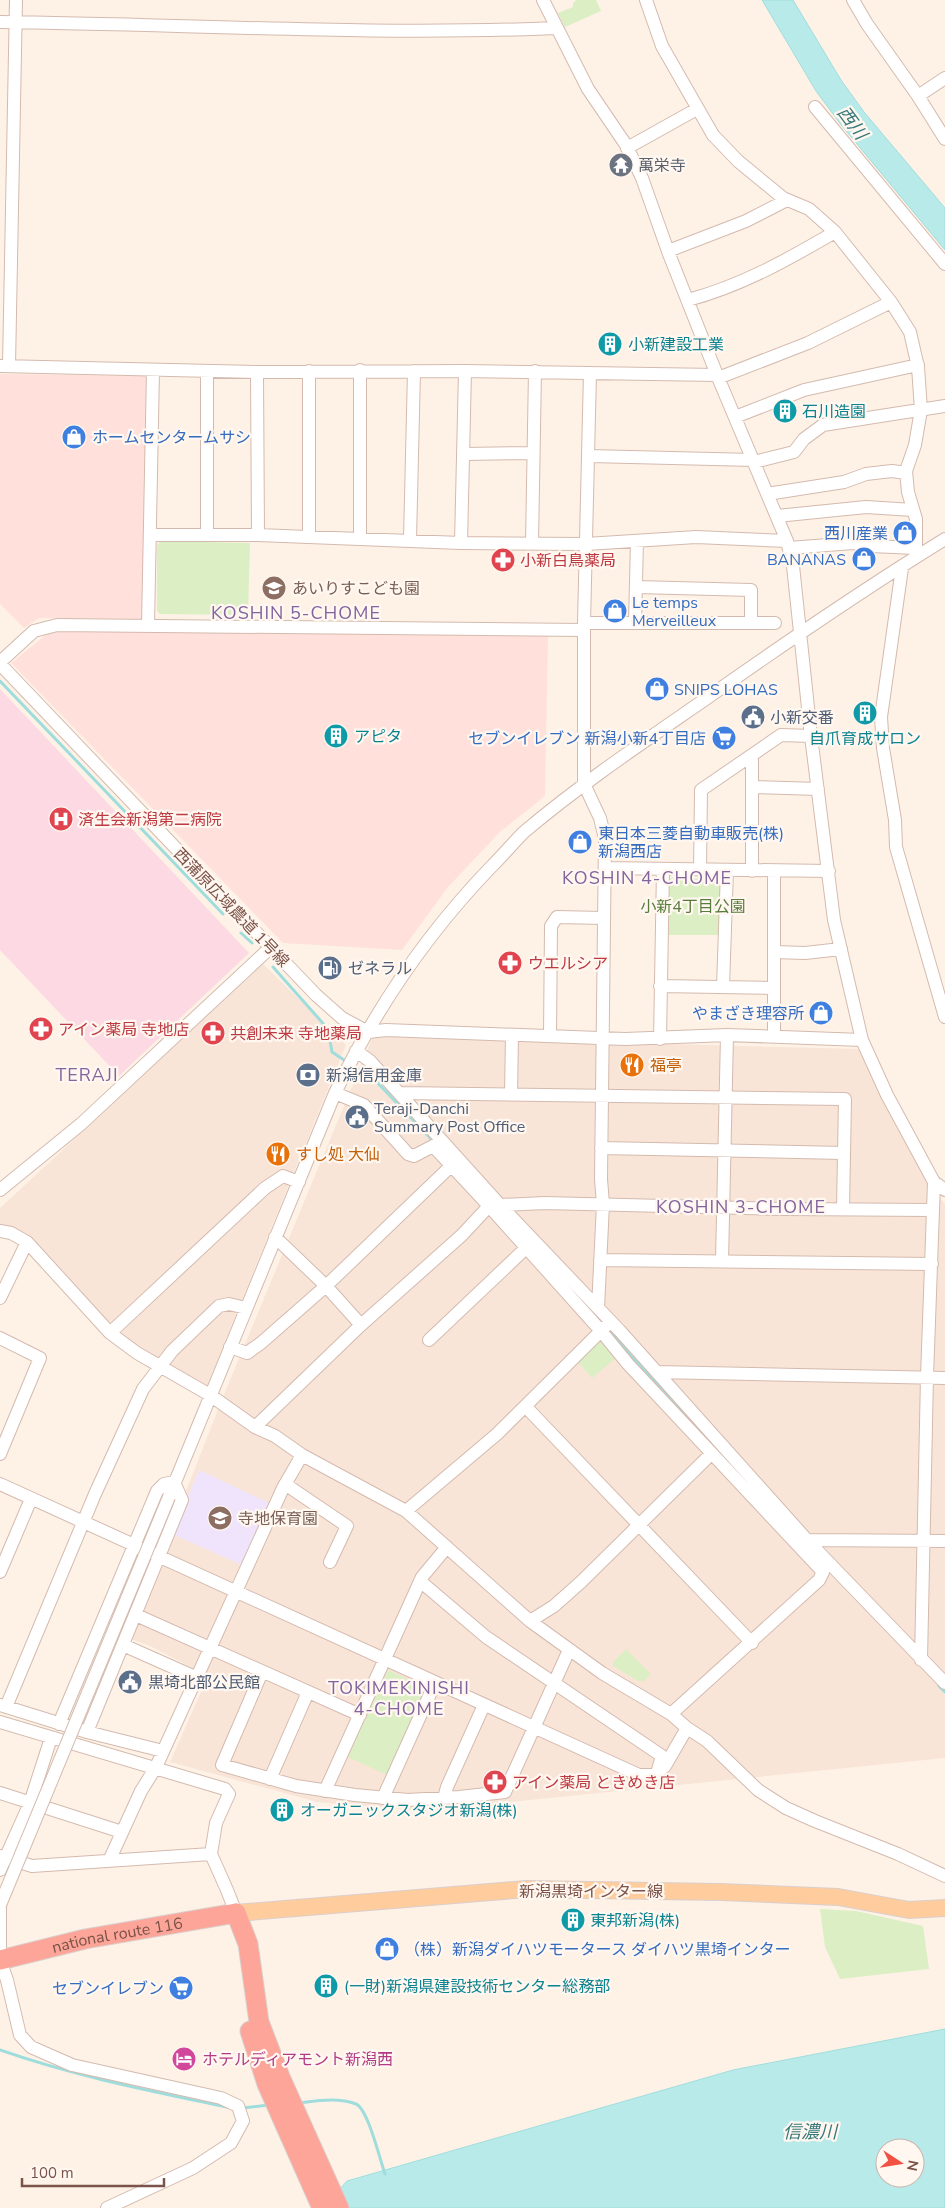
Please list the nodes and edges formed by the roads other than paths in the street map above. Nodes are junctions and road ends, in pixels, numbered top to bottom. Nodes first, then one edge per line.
1 (16, 0) edge
2 (544, 0) edge
3 (646, 0) edge
4 (853, 0) edge
5 (0, 22) edge
6 (15, 22) junction
7 (556, 28) junction
8 (945, 78) edge
9 (918, 96) junction
10 (815, 106) dead end
11 (697, 109) junction
12 (945, 139) edge
13 (627, 148) junction
14 (787, 200) junction
15 (835, 232) junction
16 (668, 251) junction
17 (945, 264) edge
18 (688, 300) junction
19 (890, 302) junction
20 (5, 366) edge
21 (918, 366) junction
22 (153, 370) junction
23 (360, 370) junction
24 (207, 371) junction
25 (309, 371) junction
26 (414, 371) junction
27 (465, 371) junction
28 (257, 372) junction
29 (535, 372) junction
30 (590, 374) junction
31 (717, 376) junction
32 (945, 406) edge
33 (921, 410) junction
34 (735, 417) junction
35 (533, 453) junction
36 (464, 454) junction
37 (589, 456) junction
38 (754, 461) junction
39 (906, 473) junction
40 (768, 494) junction
41 (913, 510) junction
42 (777, 516) junction
43 (151, 535) junction
44 (207, 535) junction
45 (258, 535) junction
46 (309, 537) junction
47 (360, 538) junction
48 (945, 539) edge
49 (410, 540) junction
50 (637, 541) junction
51 (461, 543) junction
52 (532, 543) junction
53 (586, 544) junction
54 (788, 544) junction
55 (916, 552) junction
56 (902, 568) junction
57 (637, 587) junction
58 (635, 623) junction
59 (751, 623) junction
60 (776, 623) dead end
61 (148, 626) junction
62 (584, 627) junction
63 (800, 633) junction
64 (0, 663) edge
65 (811, 736) junction
66 (752, 755) junction
67 (584, 784) junction
68 (752, 787) junction
69 (818, 789) junction
70 (606, 868) junction
71 (663, 869) junction
72 (700, 870) junction
73 (726, 870) junction
74 (752, 871) junction
75 (774, 871) junction
76 (829, 871) junction
77 (604, 918) junction
78 (271, 947) junction
79 (841, 949) junction
80 (774, 952) junction
81 (660, 986) junction
82 (723, 987) junction
83 (774, 988) junction
84 (945, 1017) edge
85 (368, 1032) junction
86 (727, 1035) junction
87 (512, 1036) junction
88 (550, 1036) junction
89 (774, 1037) junction
90 (602, 1038) junction
91 (660, 1039) junction
92 (862, 1040) junction
93 (356, 1051) junction
94 (335, 1093) junction
95 (399, 1093) junction
96 (511, 1094) junction
97 (602, 1095) junction
98 (726, 1097) junction
99 (601, 1148) junction
100 (724, 1151) junction
101 (844, 1153) junction
102 (451, 1166) junction
103 (299, 1182) junction
104 (940, 1186) edge
105 (0, 1190) edge
106 (603, 1204) junction
107 (494, 1206) junction
108 (723, 1207) junction
109 (843, 1209) junction
110 (933, 1210) junction
111 (0, 1231) edge
112 (275, 1237) junction
113 (27, 1242) junction
114 (526, 1248) junction
115 (600, 1260) junction
116 (722, 1261) junction
117 (932, 1264) junction
118 (326, 1286) junction
119 (0, 1298) edge
120 (246, 1308) junction
121 (598, 1308) junction
122 (610, 1321) junction
123 (361, 1325) junction
124 (601, 1331) junction
125 (110, 1333) junction
126 (0, 1338) edge
127 (429, 1340) dead end
128 (230, 1347) junction
129 (159, 1366) junction
130 (657, 1372) junction
131 (927, 1377) junction
132 (945, 1378) edge
133 (210, 1395) junction
134 (526, 1407) junction
135 (255, 1427) junction
136 (0, 1454) edge
137 (711, 1454) junction
138 (302, 1456) junction
139 (174, 1482) junction
140 (0, 1484) edge
141 (285, 1484) junction
142 (31, 1499) junction
143 (406, 1512) junction
144 (83, 1523) junction
145 (638, 1525) junction
146 (924, 1540) junction
147 (945, 1541) edge
148 (803, 1543) junction
149 (132, 1545) junction
150 (447, 1548) junction
151 (159, 1557) junction
152 (330, 1562) dead end
153 (0, 1572) edge
154 (420, 1581) junction
155 (236, 1591) junction
156 (136, 1615) junction
157 (530, 1622) junction
158 (752, 1643) junction
159 (123, 1645) junction
160 (209, 1649) junction
161 (570, 1650) junction
162 (921, 1660) junction
163 (385, 1661) junction
164 (262, 1672) junction
165 (195, 1677) junction
166 (435, 1683) junction
167 (554, 1683) junction
168 (945, 1683) edge
169 (308, 1692) junction
170 (484, 1705) junction
171 (3, 1706) edge
172 (671, 1714) junction
173 (360, 1715) junction
174 (0, 1722) edge
175 (59, 1724) junction
176 (534, 1727) junction
177 (687, 1728) junction
178 (86, 1732) junction
179 (51, 1738) junction
180 (163, 1751) junction
181 (156, 1767) junction
182 (657, 1772) junction
183 (270, 1779) junction
184 (325, 1791) junction
185 (0, 1793) edge
186 (383, 1798) junction
187 (444, 1798) junction
188 (30, 1803) junction
189 (122, 1832) junction
190 (210, 1854) junction
191 (3, 1857) edge
192 (109, 1861) junction
193 (0, 1870) edge
194 (945, 1876) edge
195 (0, 1905) edge
196 (945, 1908) edge
197 (236, 1913) junction
198 (0, 1949) edge
199 (0, 1960) edge
200 (273, 2080) junction
201 (108, 2208) edge
202 (322, 2208) edge
203 (339, 2208) edge

1 - 6 street
2 - 7 street
3 - 11 street
4 - 9 street
5 - 6 street
6 - 7 street
6 - 20 street
7 - 13 street
8 - 9 street
9 - 12 street
10 - 17 street
11 - 13 street
11 - 14 street
13 - 16 street
14 - 15 street
14 - 16 street
15 - 18 street
15 - 19 street
16 - 18 street
18 - 31 street
19 - 21 street
19 - 31 street
20 - 22 street
21 - 33 street
21 - 34 street
22 - 24 street
22 - 43 street
23 - 25 street
23 - 26 street
23 - 47 street
24 - 28 street
24 - 44 street
25 - 28 street
25 - 46 street
26 - 27 street
26 - 49 street
27 - 29 street
27 - 36 street
28 - 45 street
29 - 30 street
29 - 35 street
30 - 31 street
30 - 37 street
31 - 34 street
32 - 33 street
33 - 38 street
33 - 39 street
34 - 38 street
35 - 36 street
35 - 52 street
36 - 51 street
37 - 38 street
37 - 53 street
38 - 40 street
39 - 40 street
39 - 41 street
40 - 42 street
41 - 42 street
41 - 55 street
42 - 54 street
43 - 44 street
43 - 61 street
44 - 45 street
45 - 46 street
46 - 47 street
47 - 49 street
48 - 55 street
49 - 51 street
50 - 53 street
50 - 54 street
50 - 57 street
51 - 52 street
52 - 53 street
53 - 62 street
54 - 55 street
54 - 63 street
55 - 56 street
56 - 63 street
56 - 84 street
57 - 58 street
57 - 59 street
58 - 59 street
58 - 62 street
59 - 60 street
61 - 62 street
61 - 64 street
62 - 67 street
63 - 65 street
63 - 67 street
64 - 78 street, 西蒲原広域農道 1号線
65 - 66 street
65 - 69 street
66 - 68 street
66 - 72 street
67 - 70 street
67 - 85 street
68 - 69 street
68 - 74 street
69 - 76 street
70 - 71 street
70 - 77 street
71 - 72 street
71 - 81 street
72 - 73 street
73 - 74 street
73 - 82 street
74 - 75 street
75 - 76 street
75 - 80 street
76 - 79 street
77 - 88 street
77 - 90 street
78 - 85 street, 西蒲原広域農道 1号線
78 - 105 street
79 - 80 street
79 - 92 street
80 - 83 street
81 - 82 street
81 - 91 street
82 - 83 street
83 - 89 street
85 - 87 street
85 - 93 street
86 - 89 street
86 - 91 street
86 - 98 street
87 - 88 street
87 - 96 street
88 - 90 street
89 - 92 street
90 - 91 street
90 - 97 street
92 - 104 street
93 - 94 street
93 - 95 street
94 - 102 street
94 - 103 street
95 - 96 street
95 - 107 street
96 - 97 street
97 - 98 street
97 - 99 street
98 - 100 street
98 - 101 street
99 - 100 street
99 - 106 street
100 - 101 street
100 - 108 street
101 - 109 street
102 - 107 street
102 - 118 street
103 - 112 street
103 - 125 street
104 - 110 street
106 - 107 street
106 - 108 street
106 - 115 street
107 - 114 street
107 - 121 street
107 - 123 street
108 - 109 street
108 - 116 street
109 - 110 street
110 - 117 street
111 - 113 street
112 - 118 street
112 - 120 street
113 - 119 street
113 - 125 street
114 - 124 street
114 - 127 street
115 - 116 street
115 - 121 street
116 - 117 street
117 - 131 street
118 - 123 street
118 - 128 street
120 - 128 street
120 - 129 street
121 - 122 street
122 - 124 street
122 - 130 street
123 - 135 street
124 - 134 street
124 - 137 street
125 - 129 street
126 - 136 street
128 - 133 street
129 - 133 street
129 - 144 street
130 - 131 street
130 - 148 street
131 - 132 street
131 - 146 street
133 - 135 street
133 - 139 street
134 - 143 street
134 - 145 street
135 - 138 street
137 - 145 street
137 - 148 street
138 - 141 street
138 - 143 street
139 - 149 street
139 - 151 street
139 - 195 street, bridge
140 - 142 street
141 - 152 street
141 - 155 street
142 - 144 street
142 - 153 street
143 - 150 street
144 - 149 street
144 - 171 street
145 - 157 street
145 - 158 street
146 - 147 street
146 - 148 street
146 - 162 street
148 - 158 street
148 - 162 street
149 - 151 street
149 - 175 street
150 - 154 street
150 - 157 street
151 - 155 street
151 - 156 street
154 - 163 street
154 - 167 street
155 - 160 street
155 - 163 street
156 - 159 street
156 - 160 street
157 - 161 street
158 - 172 street
159 - 165 street
159 - 178 street
160 - 164 street
160 - 165 street
161 - 167 street
161 - 172 street
162 - 168 street
163 - 166 street
163 - 173 street
164 - 169 street
164 - 183 street
165 - 180 street
166 - 170 street
166 - 186 street
167 - 176 street
167 - 182 street
169 - 173 street
169 - 183 street
170 - 176 street
170 - 187 street
171 - 175 street
172 - 177 street
173 - 184 street
174 - 179 street
175 - 178 street
176 - 182 street
176 - 187 street
177 - 182 street
177 - 194 street
178 - 180 street
179 - 181 street
179 - 188 street
180 - 181 street
181 - 189 street
181 - 190 street
183 - 184 street
184 - 186 street
185 - 188 street
186 - 187 street
188 - 189 street
188 - 191 street
189 - 192 street
190 - 192 street
190 - 197 street
191 - 192 street
191 - 193 street
195 - 198 street
196 - 197 main road, 新潟黒埼インター線
197 - 199 highway, national route 116
197 - 200 highway
199 - 201 street
200 - 202 highway
200 - 203 highway

